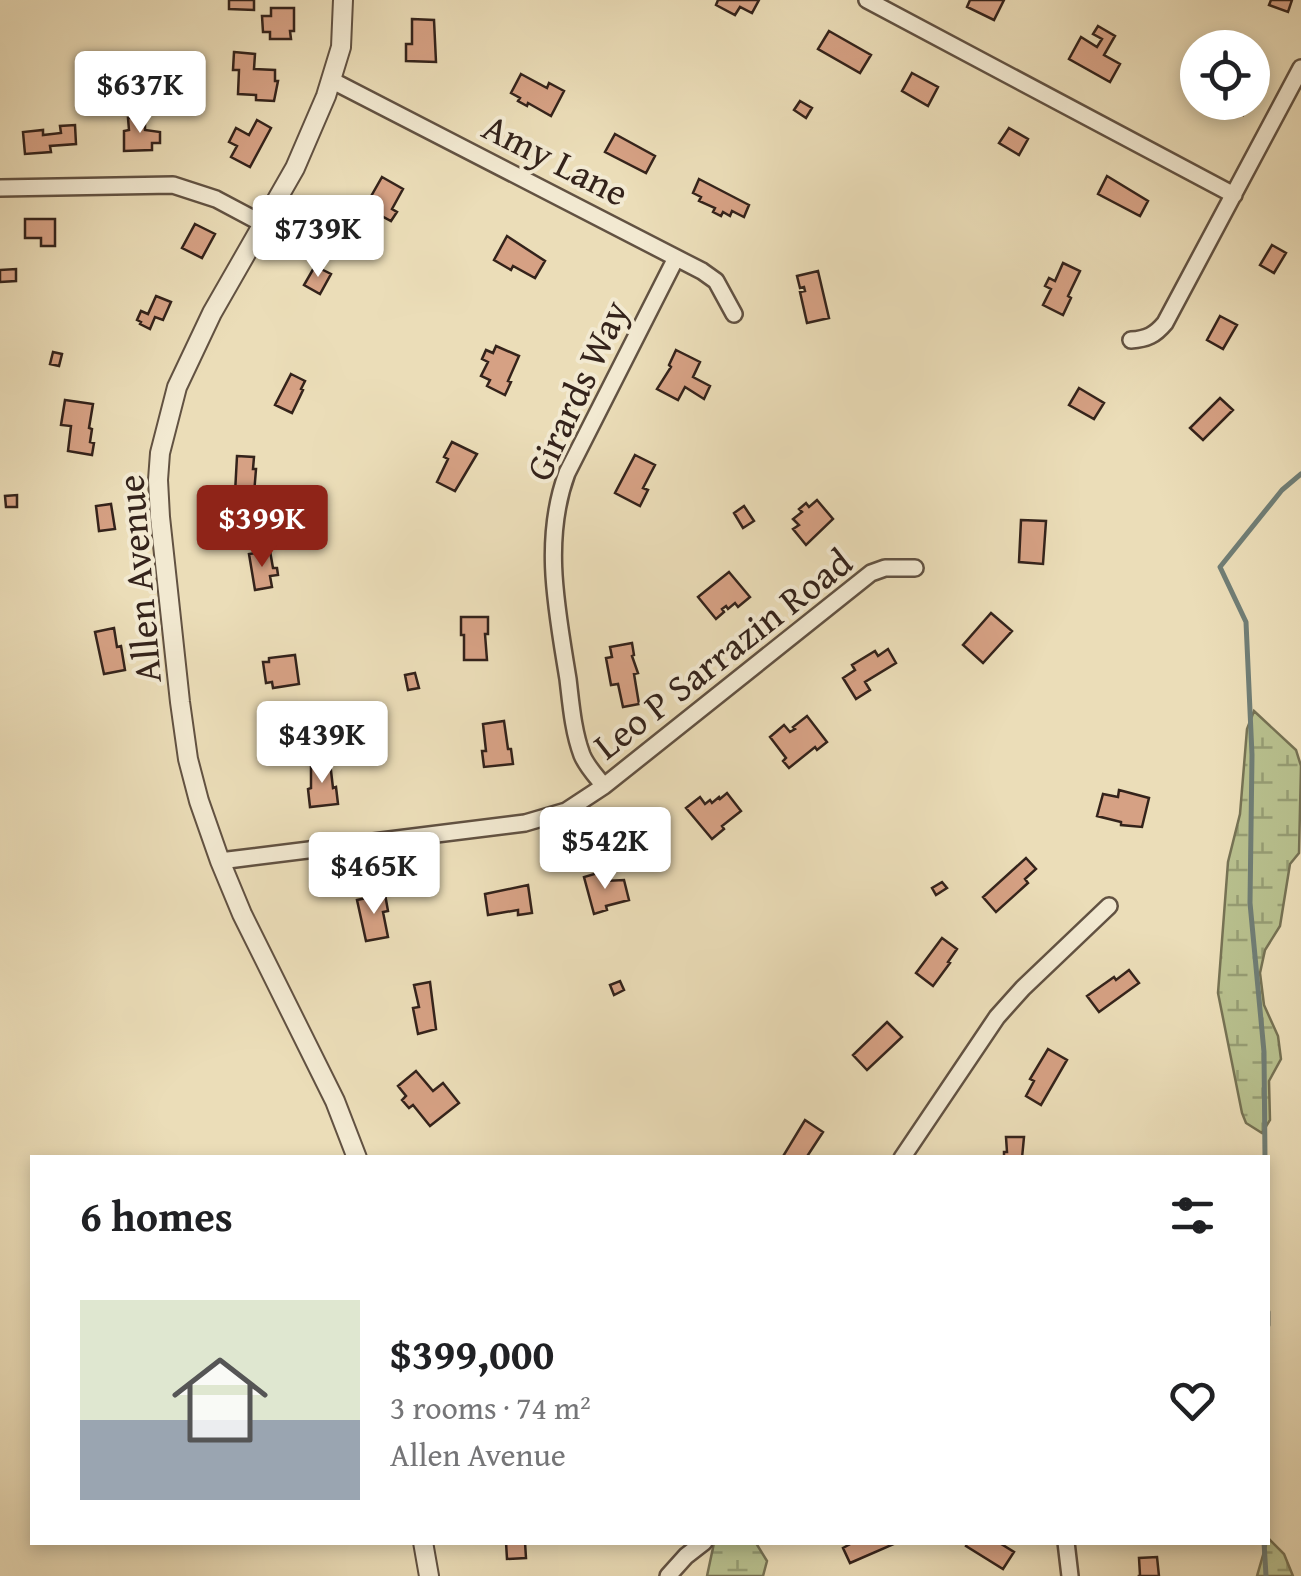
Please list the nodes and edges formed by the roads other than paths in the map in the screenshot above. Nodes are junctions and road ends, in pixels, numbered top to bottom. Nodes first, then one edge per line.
1 (343, 0) edge
2 (867, 0) edge
3 (1301, 68) edge
4 (332, 80) junction
5 (0, 188) edge
6 (1234, 196) junction
7 (262, 224) junction
8 (676, 258) junction
9 (734, 314) dead end
10 (1131, 340) dead end
11 (915, 568) dead end
12 (604, 786) junction
13 (220, 861) junction
14 (1109, 906) dead end
15 (357, 1155) edge
16 (904, 1155) edge
17 (424, 1545) edge
18 (701, 1545) edge
19 (1066, 1545) edge
20 (429, 1576) edge
21 (668, 1576) edge
22 (1070, 1576) edge

1 - 4 street, Allen Avenue
2 - 6 street
3 - 6 street
4 - 7 street, Allen Avenue
4 - 8 street, Amy Lane
5 - 7 street
6 - 10 street
7 - 13 street, Allen Avenue
8 - 9 street, Amy Lane
8 - 12 street, Girards Way
11 - 12 street, Leo P Sarrazin Road
12 - 13 street, Leo P Sarrazin Road
13 - 15 street, Allen Avenue
14 - 16 street
17 - 20 street
18 - 21 street
19 - 22 street

